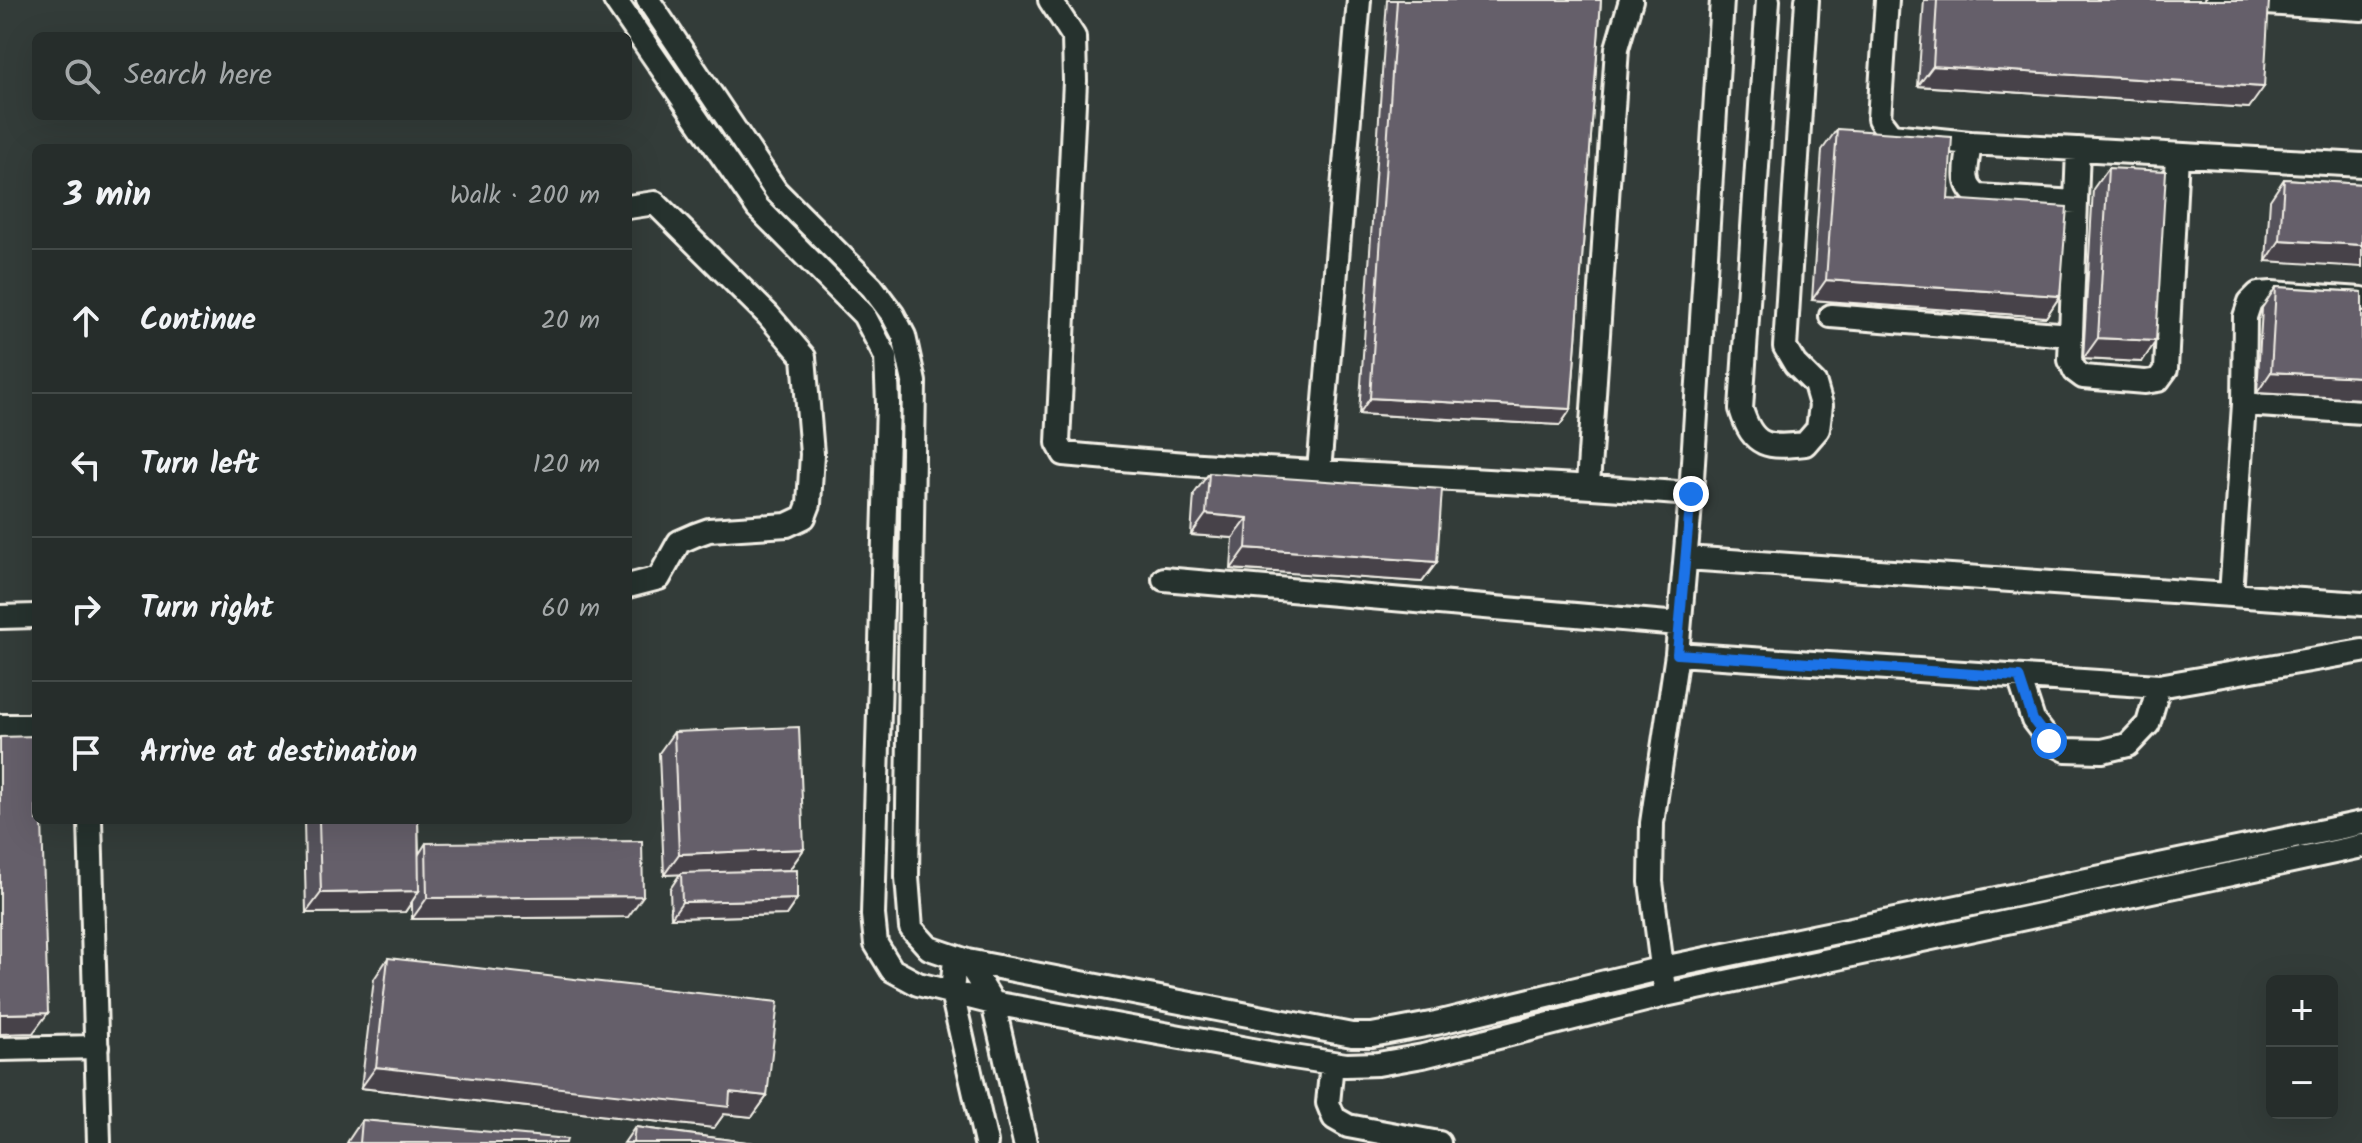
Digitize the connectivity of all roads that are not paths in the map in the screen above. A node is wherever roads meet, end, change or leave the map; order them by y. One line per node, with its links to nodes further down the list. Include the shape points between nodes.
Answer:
1 (615, 0): 47 (street, via 758,208 864,315 886,357 876,944 892,970)
2 (648, 0): 45 (street, via 776,191 872,287 904,336 914,382 907,877 911,928 929,948)
3 (1050, 0): 23 (street, via 1074,37 1058,443 1064,454)
4 (1359, 0): 23 (street)
5 (1631, 0): 24 (street, via 1617,48)
6 (1722, 0): 25 (street)
7 (1768, 0): 8 (street, via 1741,409 1747,429 1760,442 1781,446 1805,444 1818,429 1821,405 1815,384 1785,347)
8 (1807, 0)
9 (1887, 0): 12 (street, via 1879,119 1883,126 1901,137)
10 (2217, 0): 11 (street)
11 (2362, 9)
12 (1970, 143): 13 (street); 16 (street, via 1969,191)
13 (2078, 149): 14 (street); 16 (street)
14 (2177, 155): 15 (street); 20 (street, via 2166,369 2158,380 2145,382 2083,377 2070,360)
15 (2362, 165)
16 (2076, 202): 20 (street)
17 (632, 206): 28 (street, via 655,203 804,357 812,454 804,517 787,525 695,535 679,542 659,578)
18 (2362, 299): 21 (street, via 2258,294 2245,317)
19 (1831, 316): 20 (street)
20 (2071, 335)
21 (2244, 404): 22 (street); 29 (street)
22 (2362, 412)
23 (1319, 471): 24 (street)
24 (1588, 485): 25 (street)
25 (1691, 494): 26 (street)
26 (1686, 558): 29 (street); 33 (street)
27 (1164, 579): 33 (street)
28 (632, 585)
29 (2231, 595): 30 (street)
30 (2362, 604)
31 (32, 616): 32 (street)
32 (0, 617)
33 (1679, 624): 35 (street)
34 (2362, 651): 37 (street)
35 (1677, 654): 36 (street); 46 (street, via 1652,823 1651,882)
36 (2019, 677): 37 (street); 37 (street, via 2033,720 2049,741 2066,750 2128,745 2148,724)
37 (2159, 686)
38 (0, 726): 39 (street)
39 (32, 726)
40 (2362, 823): 43 (street)
41 (90, 824): 50 (street)
42 (2362, 846): 44 (street)
43 (2219, 854): 44 (street); 46 (street)
44 (2221, 877): 48 (street)
45 (961, 960): 46 (street, via 1352,1035 1436,1023); 47 (street); 49 (street)
46 (1663, 968): 48 (street)
47 (952, 993): 49 (street); 54 (street)
48 (1665, 995): 52 (street, via 1423,1056 1378,1064)
49 (993, 1003): 52 (street); 55 (street)
50 (97, 1047): 51 (street); 53 (street)
51 (0, 1049)
52 (1332, 1063): 56 (street, via 1328,1103 1334,1118 1348,1126)
53 (99, 1143)
54 (986, 1143)
55 (1025, 1143)
56 (1439, 1143)

